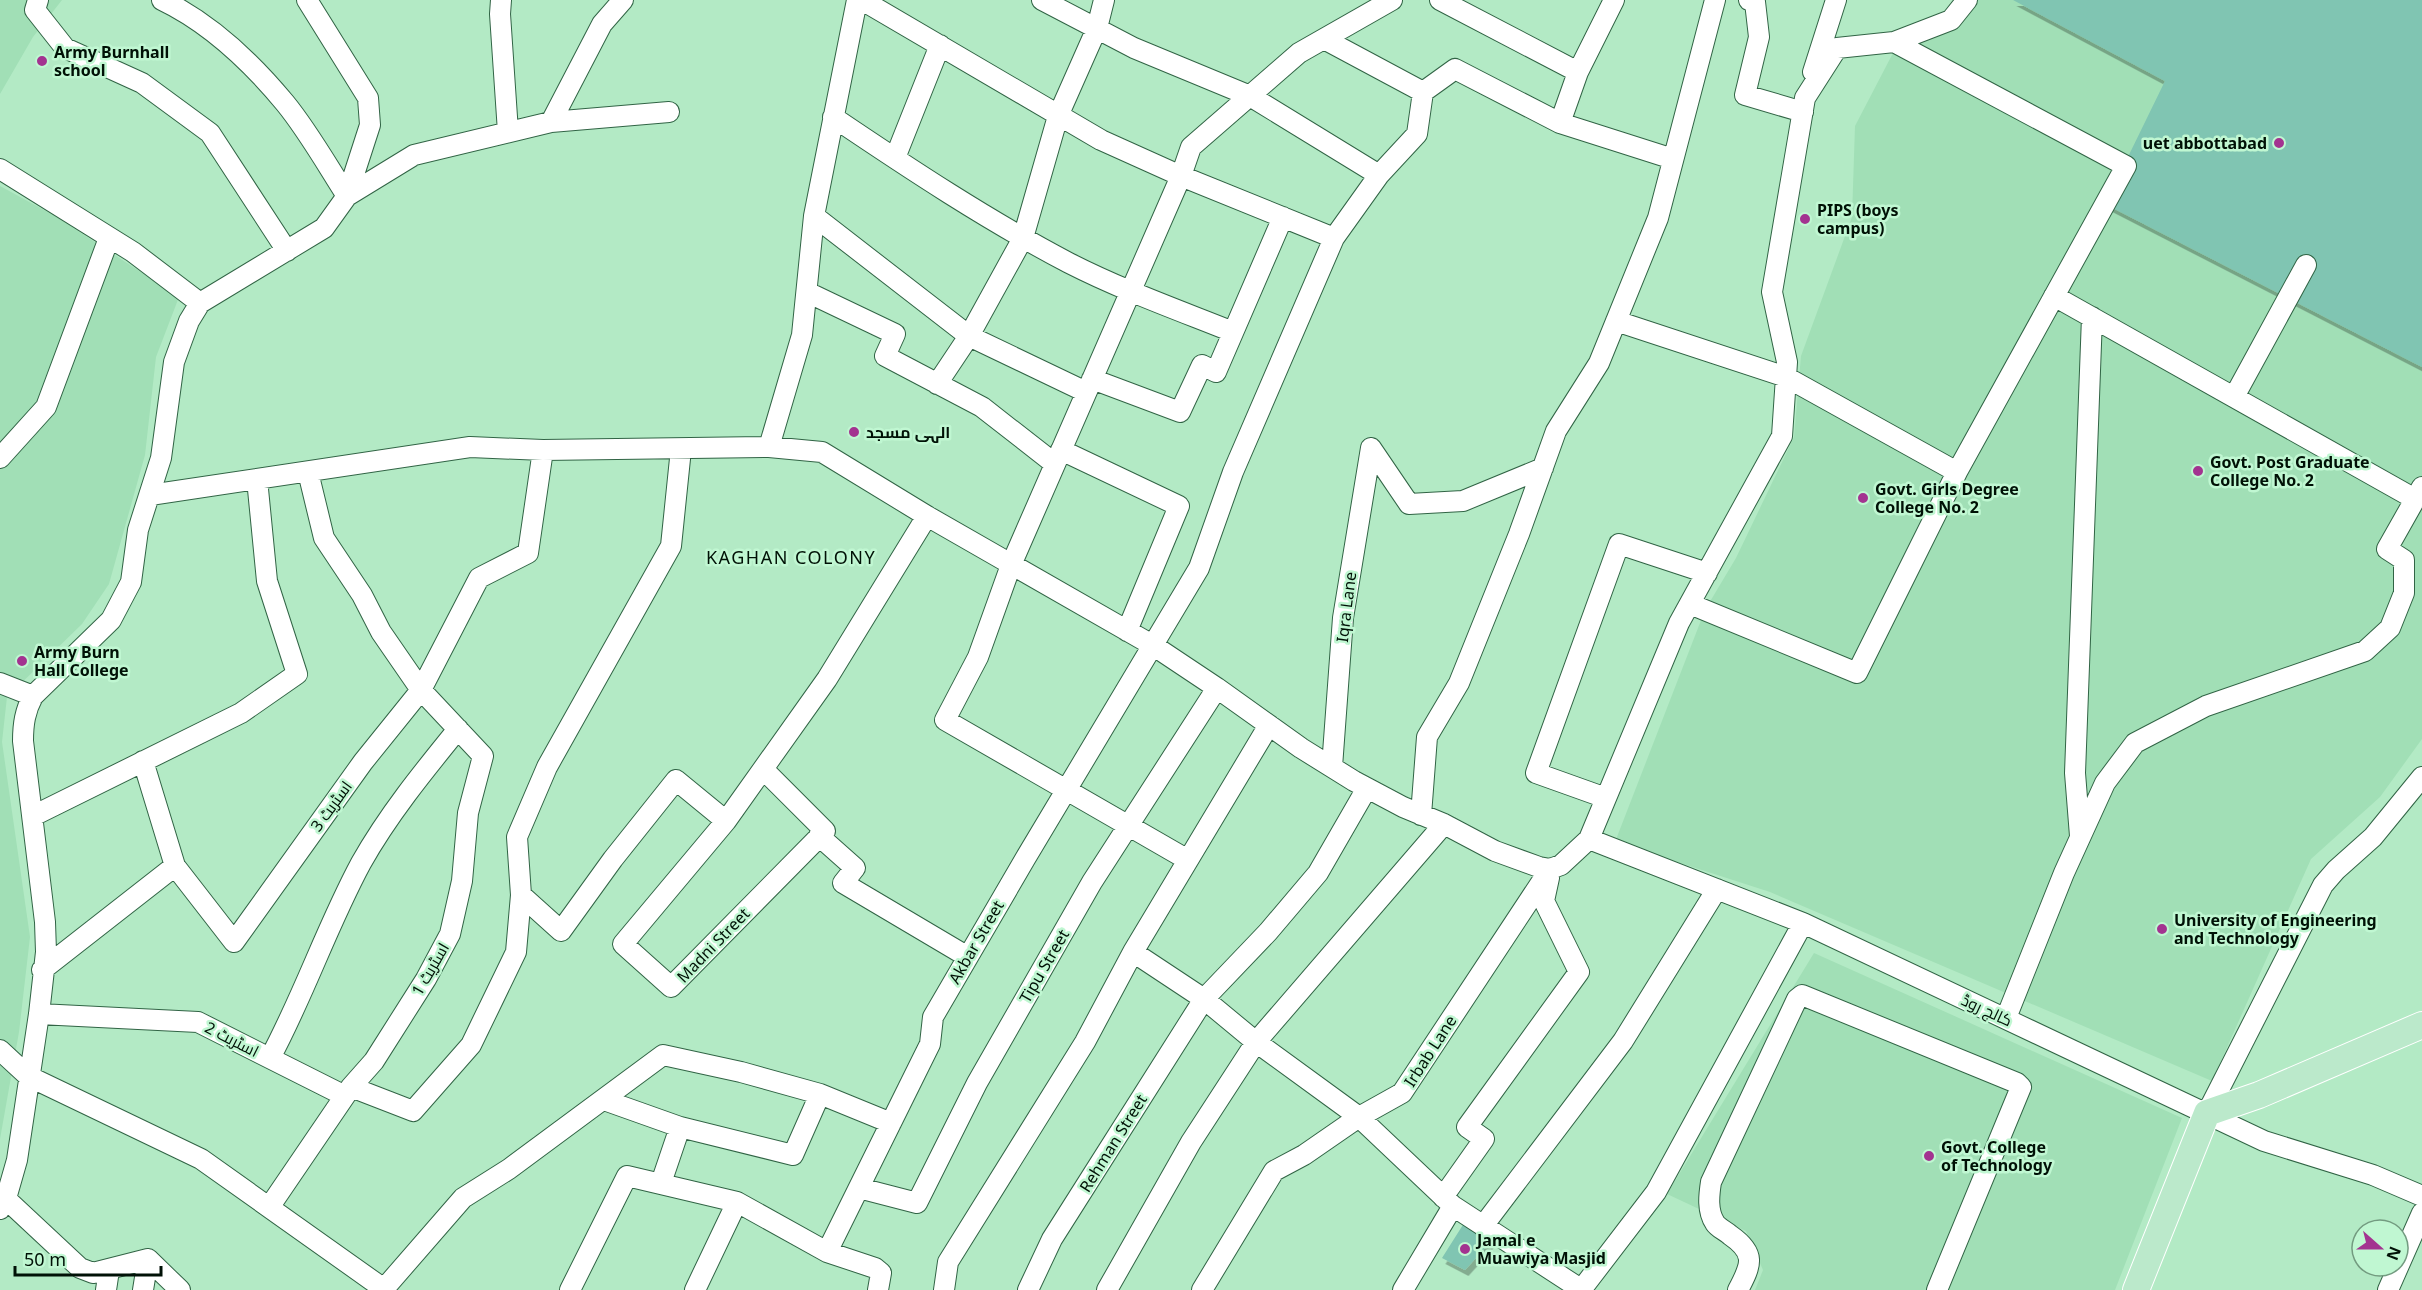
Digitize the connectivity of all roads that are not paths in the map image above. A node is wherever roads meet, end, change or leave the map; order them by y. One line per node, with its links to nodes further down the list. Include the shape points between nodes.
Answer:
1 (38, 0): 42 (street, via 35,10 65,48 142,83 210,133)
2 (162, 0): 36 (street, via 189,13 228,43 286,104)
3 (307, 0): 36 (street, via 368,98 370,125)
4 (501, 0): 30 (street)
5 (623, 0): 28 (street, via 602,24)
6 (857, 0): 27 (street)
7 (862, 0): 20 (street)
8 (1042, 0): 17 (street)
9 (1104, 0): 17 (street)
10 (1392, 0): 18 (street)
11 (1440, 0): 21 (street)
12 (1614, 0): 21 (street)
13 (1715, 0): 32 (street)
14 (1749, 0): 24 (street, via 1755,2 1759,37 1745,95)
15 (1836, 0): 24 (street)
16 (1967, 0): 19 (street, via 1950,20)
17 (1097, 28): 23 (street, via 1134,48); 26 (street)
18 (1324, 39): 22 (street); 23 (street, via 1299,53)
19 (1894, 42): 24 (street, via 1836,48); 46 (street, via 2126,166)
20 (940, 45): 26 (street); 31 (street)
21 (1578, 72): 29 (street)
22 (1424, 92): 29 (street, via 1455,69); 34 (street, Akbar Street, via 1417,134)
23 (1250, 96): 34 (street); 35 (street, via 1191,147)
24 (1804, 105): 52 (street, via 1772,292 1787,362)
25 (669, 112): 28 (street)
26 (1058, 116): 35 (street); 40 (street)
27 (833, 117): 31 (street); 37 (street)
28 (551, 122): 30 (street)
29 (1560, 123): 32 (street)
30 (508, 132): 36 (street, via 414,155)
31 (894, 158): 40 (street)
32 (1673, 159): 49 (street, via 1658,218)
33 (0, 169): 39 (street)
34 (1379, 175): 41 (street, Akbar Street)
35 (1180, 176): 38 (street); 45 (street)
36 (347, 196): 42 (street, via 324,228)
37 (814, 216): 44 (street); 51 (street)
38 (1283, 217): 41 (street); 50 (street)
39 (109, 238): 47 (street); 60 (street, via 46,406)
40 (1023, 238): 45 (street); 51 (street)
41 (1334, 238): 72 (street, Akbar Street, via 1233,472 1199,568)
42 (287, 251): 47 (street)
43 (2306, 265): 55 (street)
44 (807, 292): 53 (street, via 895,334 885,356); 56 (street, via 802,335)
45 (1130, 292): 50 (street); 54 (street)
46 (2054, 296): 48 (street); 63 (street)
47 (200, 303): 66 (street, via 174,362 161,458)
48 (2092, 317): 55 (street); 92 (street, via 2075,772)
49 (1616, 321): 52 (street); 61 (street, via 1599,363 1556,431)
50 (1233, 332): 54 (street, via 1216,372 1202,365 1180,412)
51 (969, 336): 53 (street); 54 (street)
52 (1786, 377): 63 (street); 69 (street, via 1782,436)
53 (938, 384): 59 (street, via 982,407)
54 (1089, 385): 59 (street)
55 (2234, 397): 65 (street)
56 (769, 447): 57 (street); 67 (street, via 822,452)
57 (681, 448): 58 (street); 98 (street, via 671,546 547,767 517,837)
58 (543, 450): 62 (street, via 470,447); 75 (street, اسٹریٹ 3, via 528,553 478,578)
59 (1058, 457): 68 (street); 71 (street, via 1179,506)
60 (0, 459)
61 (1543, 468): 80 (street, Iqra Lane, via 1463,501 1409,504 1371,448 1343,618); 86 (street, via 1459,682 1427,737)
62 (308, 472): 64 (street); 75 (street, اسٹریٹ 1, via 324,538)
63 (1957, 472): 70 (street, via 1857,673)
64 (256, 479): 66 (street); 79 (street, via 267,582 297,674 241,713)
65 (2419, 493): 92 (street, via 2387,549 2404,560 2404,593 2390,628 2365,651 2206,706 2135,743 2105,783)
66 (150, 495): 76 (street, via 138,530 131,582 111,620)
67 (927, 516): 68 (street); 81 (street, Madni Street, via 827,679)
68 (1011, 565): 71 (street); 84 (street, via 978,657 945,720)
69 (1707, 573): 70 (street); 85 (street, via 1619,544 1536,773)
70 (1690, 604): 85 (street)
71 (1126, 631): 72 (street)
72 (1154, 646): 74 (street); 84 (street, Akbar Street)
73 (0, 683): 76 (street)
74 (1217, 688): 77 (street); 90 (street, Tipu Street)
75 (421, 690): 78 (street, اسٹریٹ 1); 95 (street, اسٹریٹ 3, via 363,762 234,942)
76 (33, 696): 87 (street, via 23,723)
77 (1269, 725): 80 (street); 94 (street)
78 (458, 729): 109 (street, via 387,819 360,864); 111 (street, اسٹریٹ 1, via 483,756 468,813 462,881 450,934 374,1061)
79 (143, 761): 87 (street); 95 (street)
80 (1332, 767): 83 (street)
81 (763, 769): 88 (street, Madni Street); 91 (street, via 825,831)
82 (2422, 777): 114 (street, via 2373,837 2323,885)
83 (1367, 788): 86 (street); 103 (street, Rehman Street, via 1318,873)
84 (1067, 789): 90 (street); 101 (street, Akbar Street)
85 (1606, 798): 93 (street)
86 (1421, 815): 89 (street)
87 (33, 816): 102 (street, via 46,937)
88 (726, 821): 91 (street, Madni Street, via 623,944 671,987); 98 (street, via 676,780 561,931)
89 (1444, 824): 96 (street, via 1495,851); 107 (street)
90 (1128, 826): 94 (street); 119 (street, Tipu Street, via 977,1083 917,1203)
91 (819, 836): 101 (street, via 855,868 843,883)
92 (2080, 837): 105 (street)
93 (1589, 839): 96 (street, via 1561,865); 97 (street, کالج روڈ)
94 (1188, 861): 100 (street)
95 (176, 866): 102 (street)
96 (1550, 869): 115 (street, Irbab Lane, via 1402,1093); 122 (street, via 1544,901 1579,972 1467,1127 1484,1139)
97 (1717, 889): 99 (street, کالج روڈ); 126 (street, via 1623,1041)
98 (521, 895): 111 (street, اسٹریٹ 2, via 516,952 476,1035 413,1111)
99 (1803, 923): 105 (street, کالج روڈ); 142 (street, via 1656,1192)
100 (1133, 952): 103 (street); 137 (street, via 1085,1042 948,1262)
101 (968, 957): 116 (street, Akbar Street, via 933,1017 930,1044)
102 (42, 970): 104 (street)
103 (1204, 999): 107 (street); 138 (street, Rehman Street, via 1052,1239)
104 (39, 1014): 109 (street, اسٹریٹ 2, via 198,1022); 110 (street)
105 (2006, 1018): 114 (street, کالج روڈ)
106 (2422, 1024): 114 (main road, via 2259,1095)
107 (1256, 1042): 115 (street); 139 (street, via 1191,1142)
108 (0, 1050): 110 (street)
109 (270, 1058): 111 (street, اسٹریٹ 2)
110 (28, 1076): 123 (street, via 17,1160); 124 (street, via 201,1159)
111 (348, 1091): 124 (street, اسٹریٹ 1)
112 (820, 1094): 113 (street, via 741,1071 663,1055); 116 (street); 117 (street, via 793,1155)
113 (604, 1100): 117 (street); 133 (street, via 463,1198)
114 (2207, 1113): 120 (street, کالج روڈ, via 2264,1141 2373,1175); 145 (main road)
115 (1359, 1117): 122 (street); 140 (street, Irbab Lane, via 1274,1171)
116 (891, 1123): 119 (street, Akbar Street)
117 (680, 1127): 118 (street)
118 (661, 1183): 121 (street); 134 (street, via 627,1176)
119 (859, 1188): 127 (street, Akbar Street)
120 (2422, 1196)
121 (737, 1202): 127 (street); 135 (street)
122 (1448, 1202): 126 (street); 141 (street)
123 (3, 1204): 129 (street, via 80,1268 93,1273)
124 (270, 1206): 133 (street)
125 (2422, 1213): 146 (street)
126 (1483, 1226): 142 (street)
127 (827, 1252): 136 (street, via 875,1268 881,1273)
128 (148, 1260): 129 (street); 131 (street); 132 (street)
129 (109, 1270): 130 (street)
130 (106, 1290)
131 (143, 1290)
132 (180, 1290)
133 (383, 1290)
134 (570, 1290)
135 (695, 1290)
136 (878, 1290)
137 (944, 1290)
138 (1028, 1290)
139 (1107, 1290)
140 (1202, 1290)
141 (1403, 1290)
142 (1582, 1290)
143 (1738, 1290): 144 (street, via 1750,1260 1744,1245 1716,1224 1708,1202 1711,1182 1802,995 2021,1087)
144 (1937, 1290)
145 (2136, 1290)
146 (2388, 1290)

